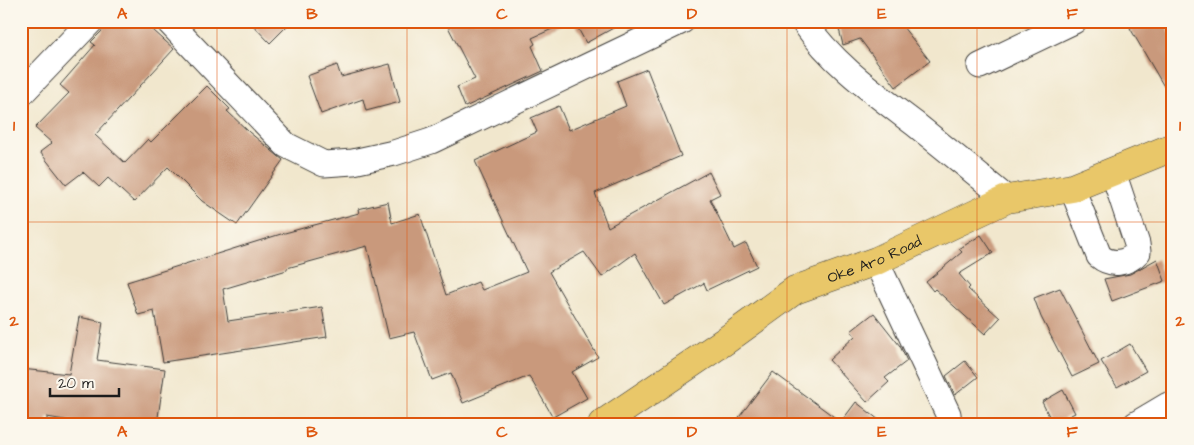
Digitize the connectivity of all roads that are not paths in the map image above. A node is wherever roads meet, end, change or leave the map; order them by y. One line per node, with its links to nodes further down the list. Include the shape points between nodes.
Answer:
1 (91, 21): 7 (street)
2 (168, 21): 3 (street, via 286,146 324,164 361,160 431,141)
3 (682, 21)
4 (803, 21): 11 (street, via 819,44 863,86)
5 (1074, 21): 6 (street)
6 (980, 66)
7 (21, 94)
8 (1173, 147): 9 (main road, Oke Aro Road)
9 (1113, 172): 10 (main road, Oke Aro Road); 10 (street, via 1137,244 1138,252 1132,258 1114,263 1099,256)
10 (1072, 188): 11 (main road, Oke Aro Road)
11 (1007, 200): 12 (main road, Oke Aro Road)
12 (876, 261): 14 (street); 15 (main road, Oke Aro Road, via 795,290)
13 (1173, 405): 16 (street)
14 (945, 420)
15 (602, 424)
16 (1136, 424)

